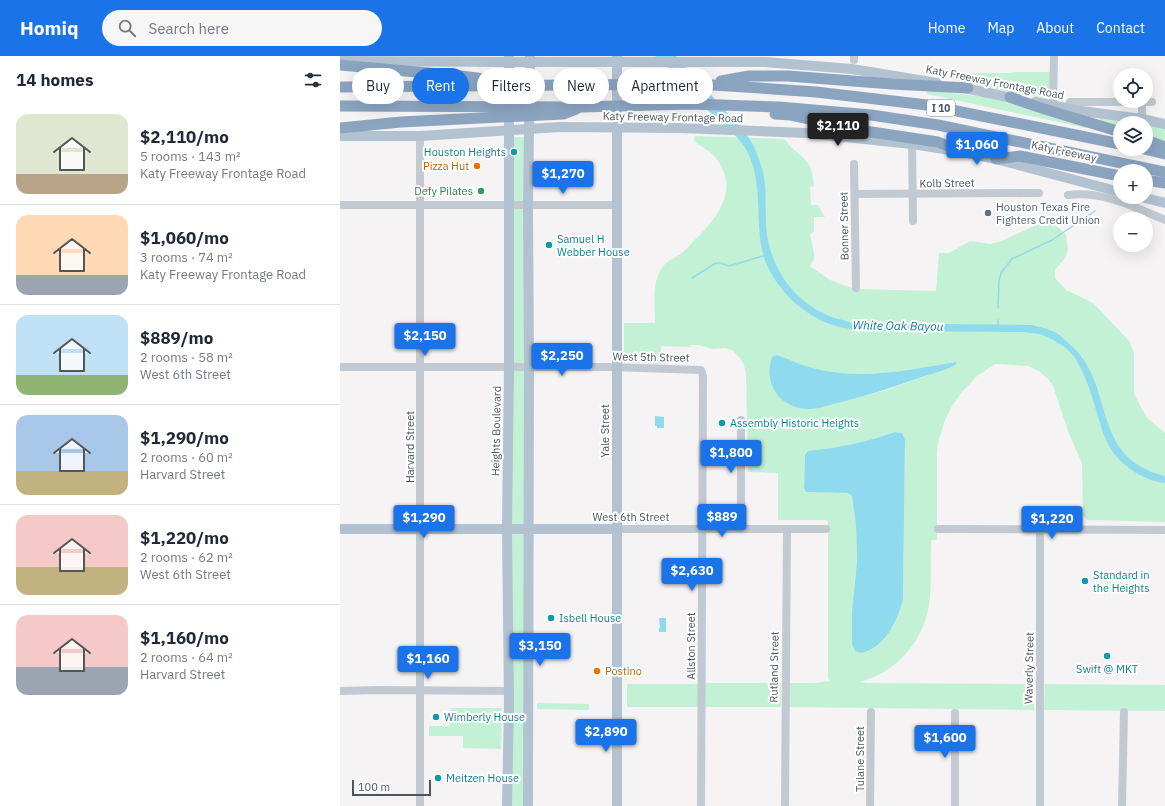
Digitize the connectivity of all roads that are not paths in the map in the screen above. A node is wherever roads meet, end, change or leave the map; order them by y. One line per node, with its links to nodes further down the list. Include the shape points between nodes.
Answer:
1 (1054, 56): 21 (street)
2 (421, 58): 3 (main road, Katy Freeway Frontage Road); 7 (main road, Katy Freeway Frontage Road)
3 (509, 59): 4 (main road, Katy Freeway Frontage Road); 29 (main road, Heights Boulevard)
4 (530, 59): 5 (main road, Katy Freeway Frontage Road); 30 (main road)
5 (617, 59): 6 (main road, Katy Freeway Frontage Road, via 630,62); 27 (main road, Yale Street)
6 (797, 60): 16 (main road, Katy Freeway Frontage Road)
7 (340, 61)
8 (340, 65): 9 (highway)
9 (477, 80)
10 (713, 82): 16 (highway, via 749,76 788,76)
11 (477, 83): 15 (highway)
12 (617, 85): 14 (highway, Katy Freeway / I 10)
13 (713, 85): 34 (highway, Katy Freeway / I 10, via 816,92 927,105)
14 (545, 86)
15 (340, 87)
16 (968, 88): 17 (main road, Katy Freeway Frontage Road)
17 (1010, 97): 21 (main road, Katy Freeway Frontage Road); 31 (highway, via 1038,108)
18 (1070, 102): 19 (street)
19 (1113, 102)
20 (691, 104): 23 (highway, Katy Freeway / I 10, via 581,107 563,114); 39 (highway, via 790,115 858,130 938,142); 43 (highway, Katy Freeway / I 10, via 779,107 871,115 938,125)
21 (1053, 105): 24 (main road, Katy Freeway Frontage Road)
22 (340, 106): 23 (highway)
23 (492, 111): 28 (highway)
24 (1120, 116)
25 (1153, 121): 26 (main road, Katy Freeway Frontage Road)
26 (1165, 124)
27 (618, 127): 30 (main road, Katy Freeway Frontage Road); 36 (main road, Katy Freeway Frontage Road, via 806,133); 58 (main road, Yale Street)
28 (340, 128)
29 (508, 130): 30 (main road, Katy Freeway Frontage Road); 33 (main road, Katy Freeway Frontage Road); 56 (main road, Heights Boulevard)
30 (528, 130): 57 (main road)
31 (1113, 130)
32 (340, 136): 33 (main road, Katy Freeway Frontage Road)
33 (420, 136): 54 (street, Harvard Street)
34 (1113, 143)
35 (1153, 143): 37 (highway)
36 (912, 144): 39 (main road, Katy Freeway Frontage Road); 50 (street)
37 (1165, 148)
38 (1153, 151): 40 (highway)
39 (963, 152): 41 (main road, Katy Freeway Frontage Road)
40 (1165, 154)
41 (996, 158): 44 (highway, via 1020,156); 47 (main road, Katy Freeway Frontage Road)
42 (854, 164): 49 (street, Bonner Street)
43 (1165, 172)
44 (1113, 175)
45 (1153, 181): 46 (highway)
46 (1165, 182)
47 (1113, 190)
48 (1039, 192): 50 (street, Kolb Street)
49 (855, 194): 50 (street, Kolb Street); 61 (street, Bonner Street)
50 (912, 194): 60 (street)
51 (1068, 195): 59 (street, via 1084,193 1106,198)
52 (1153, 200): 53 (main road)
53 (1165, 203)
54 (421, 204): 55 (street); 56 (street); 62 (street, Harvard Street)
55 (340, 205)
56 (509, 205): 57 (street); 64 (main road, Heights Boulevard)
57 (528, 205): 58 (street); 65 (main road)
58 (617, 205): 66 (main road, Yale Street)
59 (1165, 220)
60 (913, 222)
61 (856, 288)
62 (421, 366): 63 (street, West 5th Street); 64 (street, West 5th Street); 69 (street, Harvard Street)
63 (340, 367)
64 (509, 367): 65 (street, West 5th Street); 73 (main road, Heights Boulevard)
65 (529, 367): 66 (street, West 5th Street); 74 (main road)
66 (617, 368): 67 (street, West 5th Street); 75 (main road, Yale Street)
67 (698, 369): 70 (street, Allston Street, via 703,376)
68 (741, 420): 71 (street)
69 (421, 528): 72 (main road, West 6th Street); 73 (main road, West 6th Street); 81 (street, Harvard Street)
70 (702, 528): 71 (street, West 6th Street); 75 (street, West 6th Street); 91 (street, Allston Street)
71 (741, 528): 76 (street, West 6th Street)
72 (340, 529)
73 (507, 529): 74 (main road, West 6th Street); 82 (main road, Heights Boulevard)
74 (529, 529): 75 (main road, West 6th Street); 89 (main road)
75 (618, 529): 90 (main road, Yale Street)
76 (787, 529): 77 (street, West 6th Street); 92 (street, Rutland Street)
77 (826, 529)
78 (938, 529): 79 (street)
79 (1040, 530): 80 (street); 95 (street, Waverly Street)
80 (1165, 530)
81 (420, 690): 82 (street); 83 (street); 87 (street, Harvard Street)
82 (509, 691): 88 (main road, Heights Boulevard)
83 (340, 692)
84 (871, 712): 93 (street, Tulane Street)
85 (1124, 712): 96 (street)
86 (955, 713): 94 (street)
87 (420, 806)
88 (508, 806)
89 (528, 806)
90 (617, 806)
91 (701, 806)
92 (785, 806)
93 (870, 806)
94 (955, 806)
95 (1040, 806)
96 (1122, 806)

